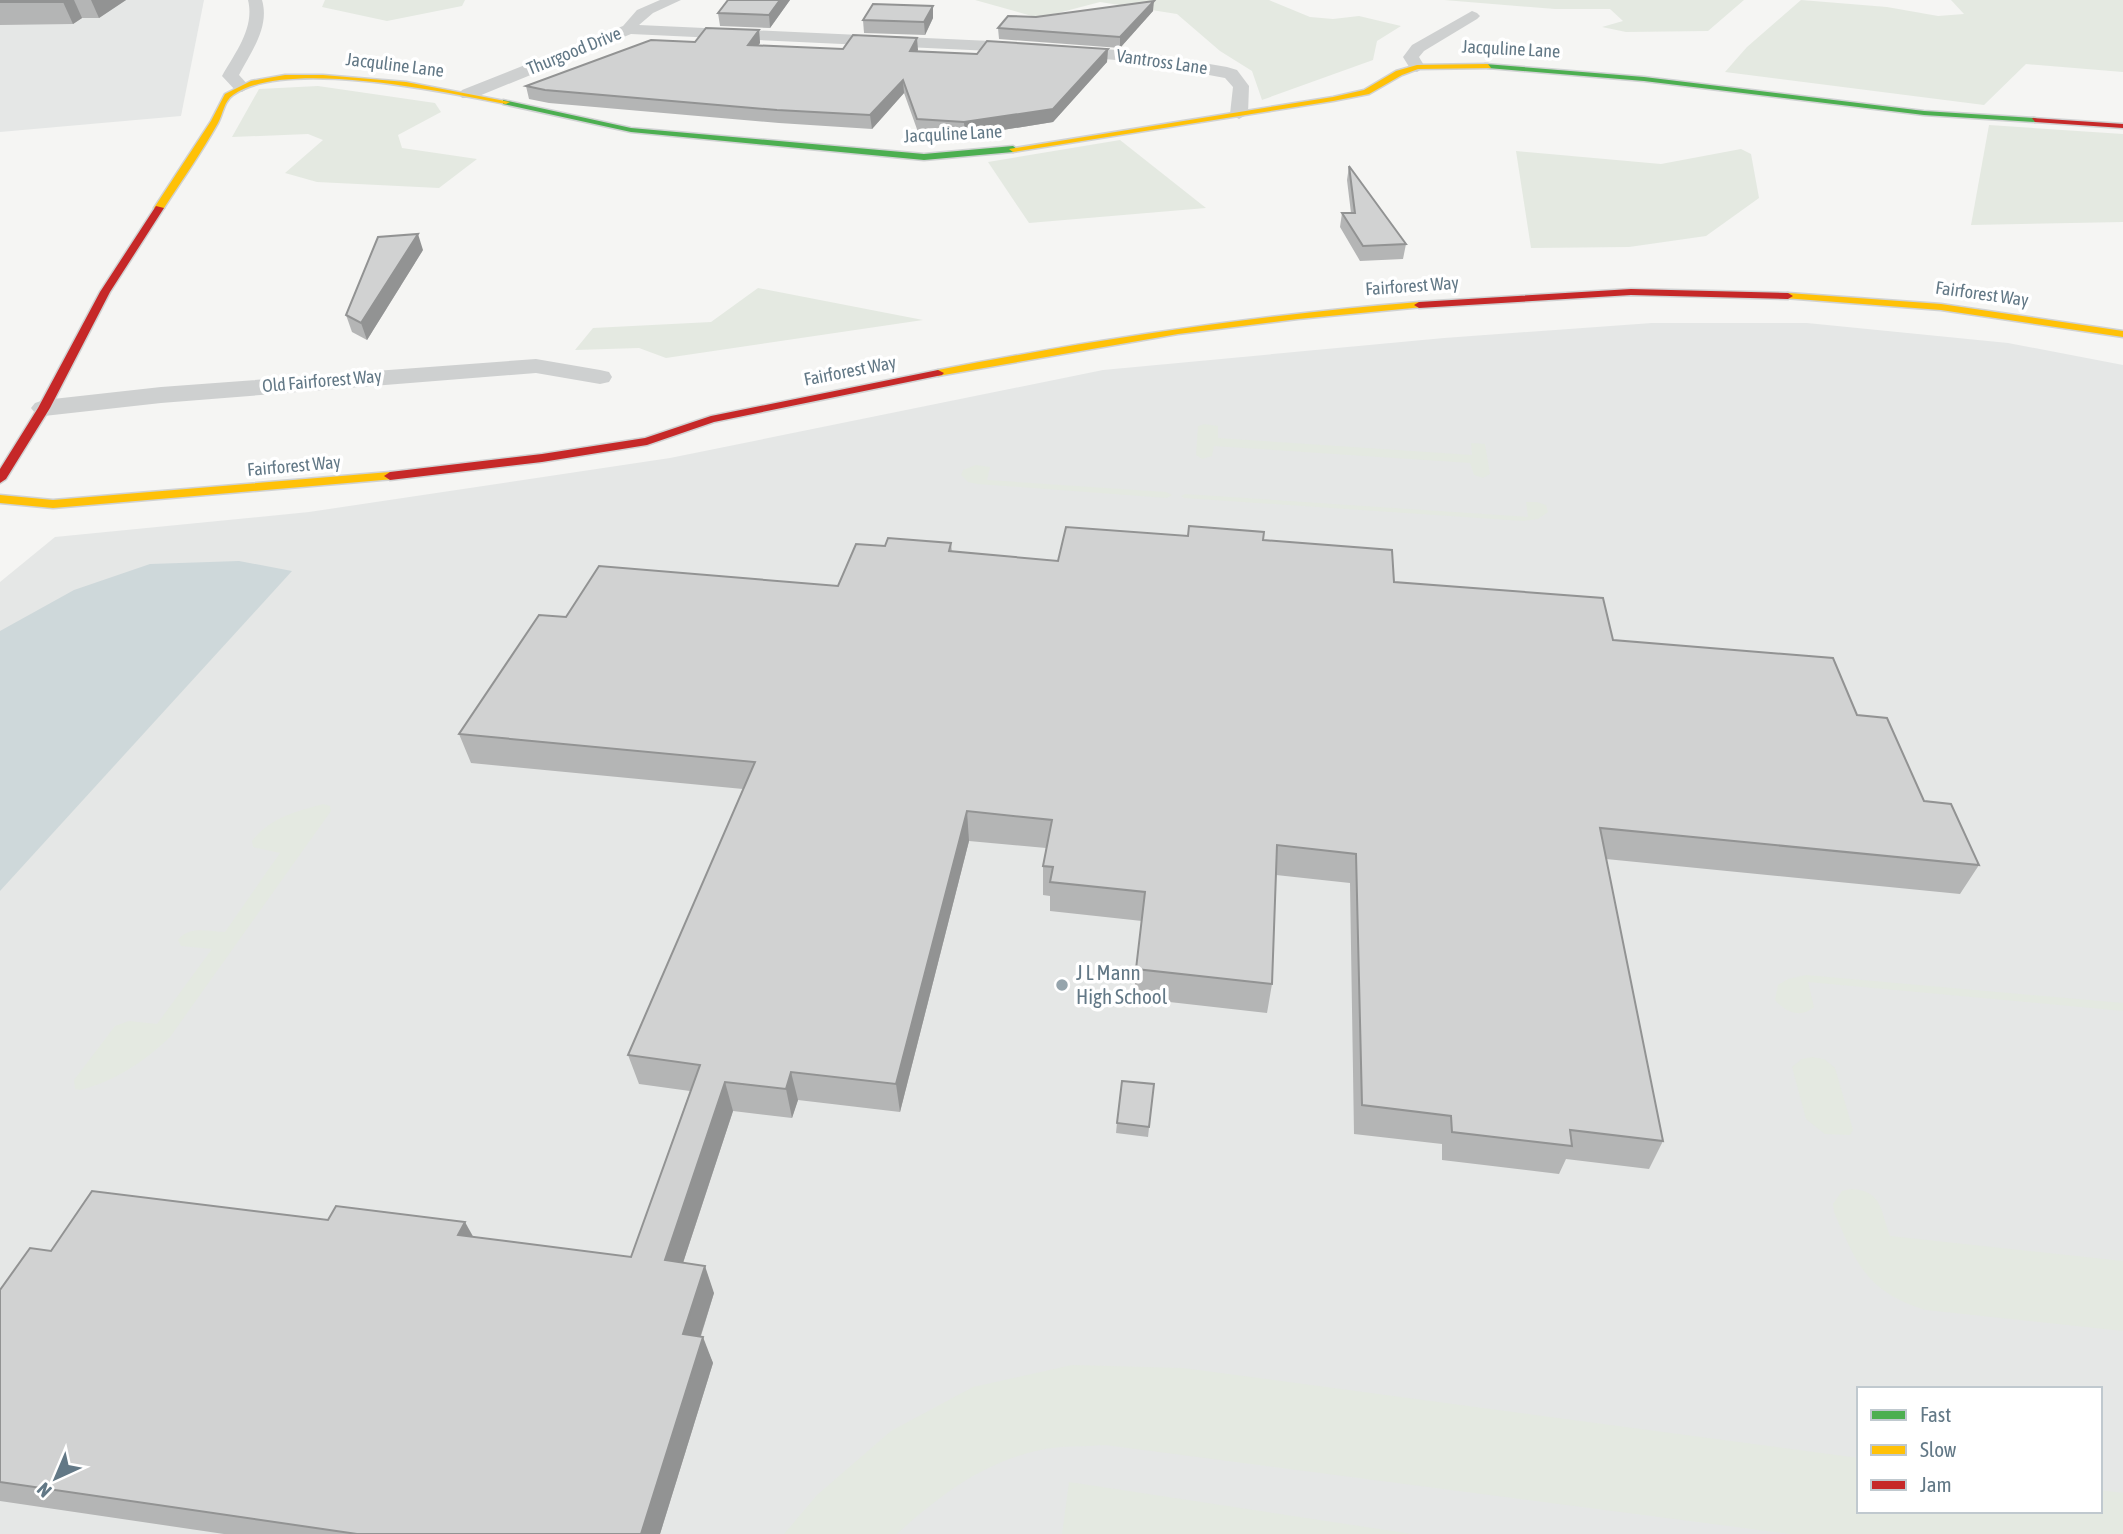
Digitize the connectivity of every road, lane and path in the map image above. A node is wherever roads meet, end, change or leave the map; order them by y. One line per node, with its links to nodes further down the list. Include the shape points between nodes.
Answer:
1 (255, 0): 6 (street, via 259,10 256,24 230,76)
2 (674, 0): 4 (street, Thurgood Drive, via 642,13)
3 (1472, 16): 5 (street, via 1418,48 1411,57)
4 (629, 29): 7 (street, Thurgood Drive); 8 (street, Vantross Lane, via 1035,48 1168,60 1231,74 1241,86)
5 (1417, 67): 8 (street, Jacquline Lane, via 1366,92); 9 (street, Jacquline Lane, via 1487,65 1574,71 1924,113)
6 (242, 87): 7 (street, Jacquline Lane, via 282,78 336,77); 12 (street, via 221,106 105,292)
7 (468, 94): 8 (street, Jacquline Lane, via 631,130 924,157 997,152)
8 (1239, 114)
9 (2123, 126)
10 (2123, 334): 13 (street, Fairforest Way, via 1941,307 1816,296 1631,292 1533,297 1323,312 1150,333)
11 (600, 377): 12 (street, Old Fairforest Way, via 536,366 175,393)
12 (44, 408): 15 (street)
13 (711, 418): 14 (street, Fairforest Way); 17 (street, Fairforest Way, via 647,441 430,472 53,504)
14 (655, 419)
15 (0, 480)
16 (38, 486): 17 (street, Fairforest Way)
17 (0, 497)

